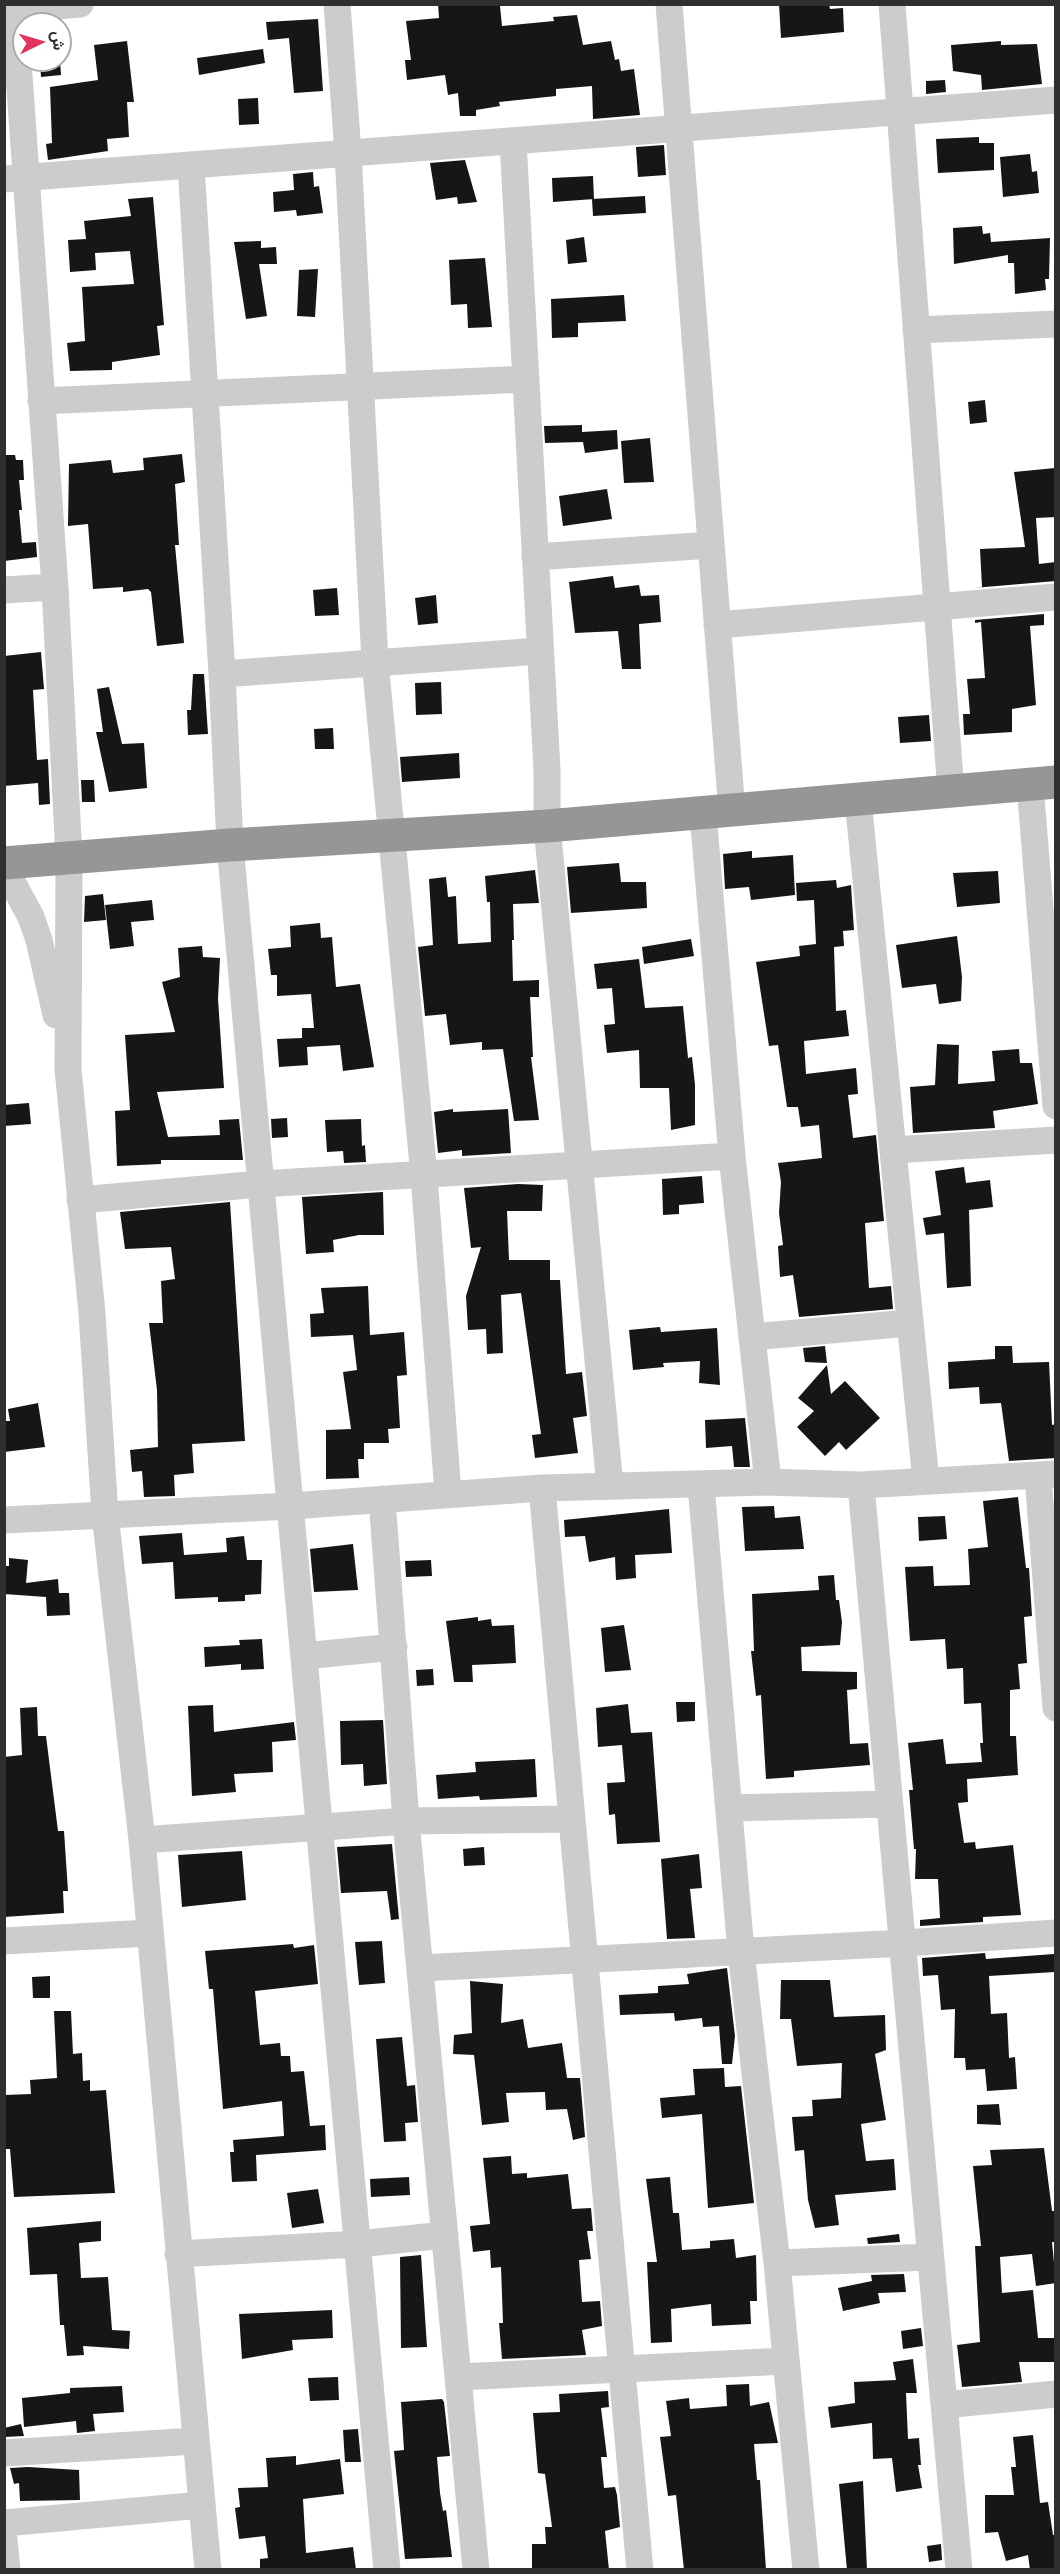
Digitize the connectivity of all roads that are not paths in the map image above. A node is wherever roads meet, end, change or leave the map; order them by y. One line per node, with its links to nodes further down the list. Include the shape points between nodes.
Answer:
1 (80, 4): 5 (street)
2 (337, 4): 10 (street)
3 (669, 4): 8 (street)
4 (892, 4): 7 (street)
5 (11, 8): 12 (street)
6 (1056, 100): 7 (street)
7 (900, 112): 8 (street); 14 (street)
8 (678, 128): 9 (street); 19 (street)
9 (513, 141): 10 (street); 15 (street)
10 (348, 153): 11 (street); 16 (street)
11 (191, 165): 12 (street); 17 (street)
12 (15, 178): 18 (street)
13 (1056, 324): 14 (street)
14 (916, 330): 24 (street)
15 (525, 379): 16 (street); 20 (street)
16 (359, 386): 17 (street); 27 (street)
17 (205, 392): 18 (street); 28 (street)
18 (41, 401): 21 (street)
19 (711, 545): 20 (street); 25 (street)
20 (535, 557): 26 (street)
21 (55, 587): 22 (street); 36 (street)
22 (4, 590)
23 (1056, 597): 24 (street)
24 (937, 608): 25 (street); 30 (street)
25 (717, 625): 32 (street)
26 (540, 651): 27 (street); 33 (street)
27 (375, 661): 28 (street); 34 (street)
28 (222, 674): 35 (street)
29 (1043, 784): 30 (highway); 39 (street)
30 (951, 792): 31 (highway)
31 (858, 800): 32 (highway); 41 (street)
32 (718, 813): 33 (highway); 42 (street)
33 (547, 826): 34 (highway); 43 (street)
34 (392, 835): 35 (highway); 44 (street)
35 (230, 845): 36 (highway); 45 (street)
36 (69, 857): 37 (highway); 38 (street)
37 (4, 865): 38 (street, via 39,940)
38 (68, 1069): 46 (street)
39 (1056, 1106)
40 (1056, 1140): 41 (street)
41 (893, 1150): 47 (street)
42 (732, 1156): 43 (street); 48 (street)
43 (578, 1166): 44 (street); 54 (street)
44 (424, 1176): 45 (street); 56 (street)
45 (260, 1185): 46 (street); 58 (street)
46 (80, 1200): 59 (street)
47 (909, 1323): 48 (street); 50 (street)
48 (752, 1337): 51 (street)
49 (1047, 1475): 50 (street); 63 (street)
50 (926, 1481): 53 (street)
51 (768, 1482): 52 (street); 53 (street)
52 (701, 1485): 54 (street); 65 (street)
53 (861, 1485): 64 (street)
54 (610, 1486): 55 (street)
55 (542, 1488): 56 (street); 66 (street)
56 (448, 1493): 57 (street)
57 (382, 1499): 58 (street); 61 (street)
58 (291, 1506): 59 (street); 62 (street)
59 (105, 1514): 60 (street); 69 (street)
60 (4, 1520)
61 (394, 1647): 62 (street); 67 (street)
62 (304, 1656): 68 (street)
63 (1056, 1708)
64 (890, 1804): 65 (street); 73 (street)
65 (729, 1808): 74 (street)
66 (572, 1819): 67 (street); 75 (street)
67 (406, 1821): 68 (street); 76 (street)
68 (318, 1828): 69 (street); 78 (street)
69 (142, 1840): 70 (street)
70 (149, 1933): 72 (street); 79 (street)
71 (1056, 1933): 73 (street)
72 (4, 1941)
73 (904, 1943): 74 (street); 80 (street)
74 (741, 1952): 75 (street); 81 (street)
75 (587, 1960): 76 (street); 83 (street)
76 (421, 1968): 77 (street)
77 (446, 2235): 78 (street); 84 (street)
78 (357, 2244): 79 (street); 94 (street)
79 (178, 2254): 87 (street)
80 (930, 2257): 81 (street); 86 (street)
81 (777, 2263): 82 (street)
82 (786, 2361): 83 (street); 97 (street)
83 (621, 2369): 84 (street); 96 (street)
84 (459, 2377): 95 (street)
85 (1056, 2394): 86 (street)
86 (944, 2405): 98 (street)
87 (195, 2441): 88 (street); 89 (street)
88 (4, 2452)
89 (202, 2505): 90 (street); 93 (street)
90 (4, 2523)
91 (4, 2540): 92 (street)
92 (7, 2570)
93 (208, 2570)
94 (387, 2570)
95 (476, 2570)
96 (640, 2570)
97 (806, 2570)
98 (959, 2570)

